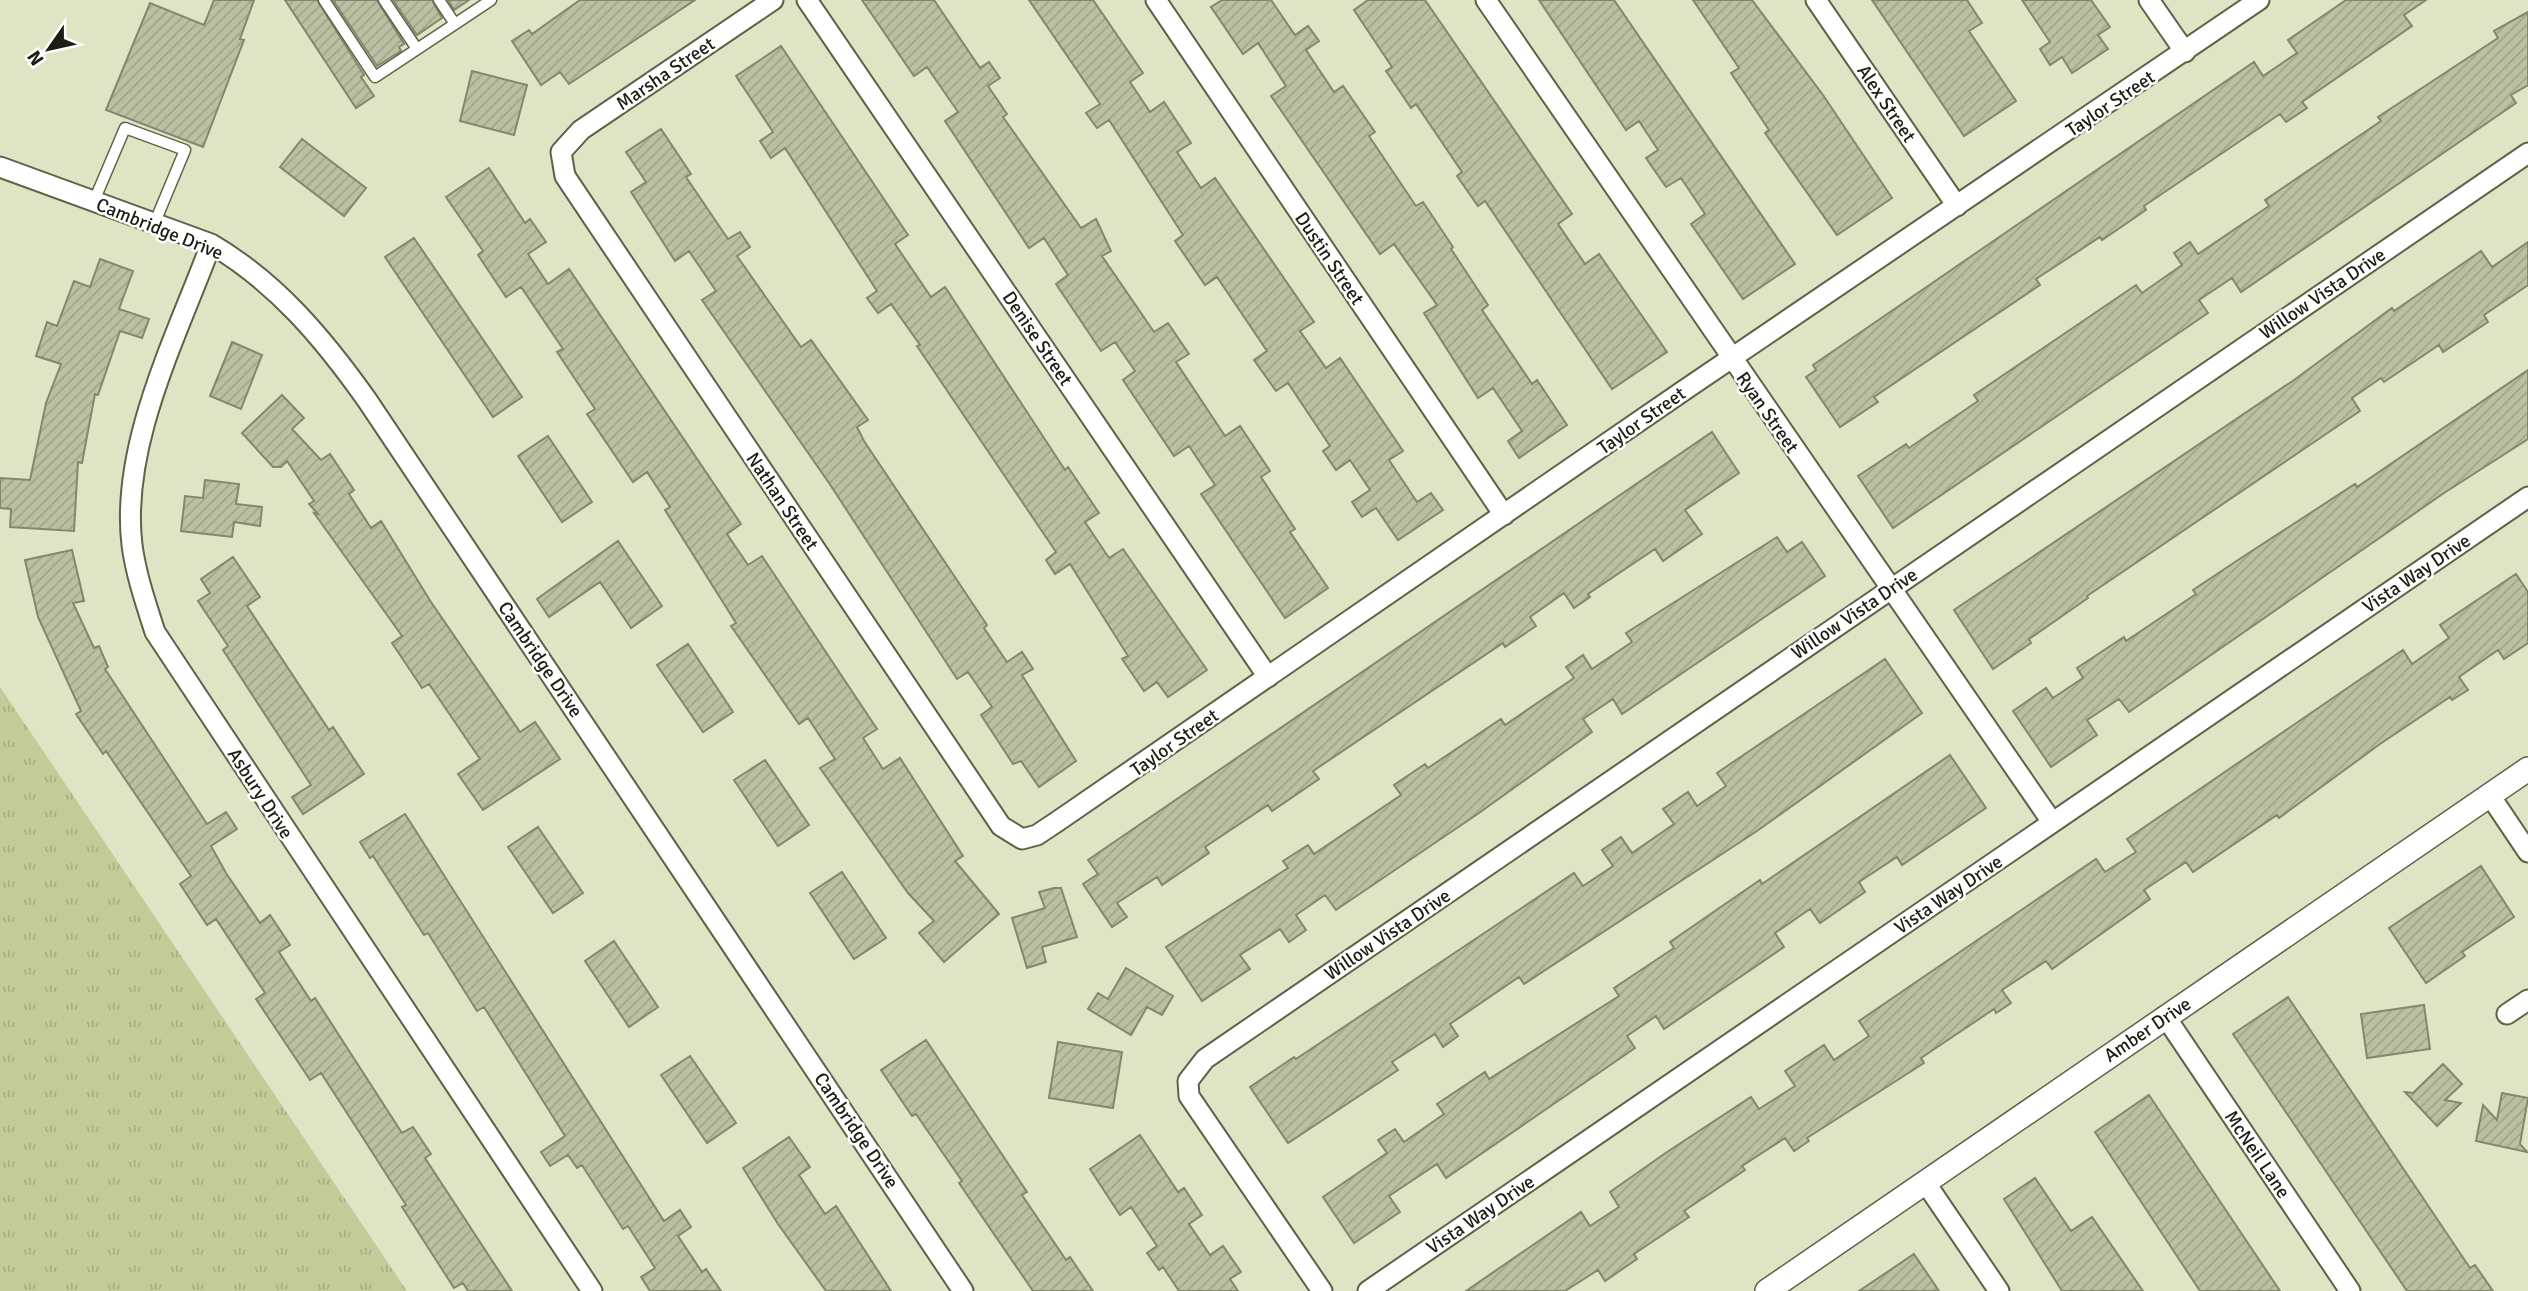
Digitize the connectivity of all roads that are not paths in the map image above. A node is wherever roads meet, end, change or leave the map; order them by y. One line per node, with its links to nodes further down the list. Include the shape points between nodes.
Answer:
1 (324, 0): 13 (lane, via 375,77)
2 (384, 0): 13 (lane)
3 (439, 0): 12 (lane)
4 (491, 0): 12 (lane)
5 (773, 0): 15 (street, Marsha Street, via 581,130)
6 (807, 0): 26 (street, Denise Street)
7 (1156, 0): 24 (street, Dustin Street)
8 (1486, 0): 22 (street, Ryan Street)
9 (1816, 0): 19 (street, Alex Street)
10 (2149, 0): 14 (street)
11 (2259, 0): 14 (street, Taylor Street)
12 (455, 24): 13 (lane)
13 (417, 49)
14 (2185, 52): 19 (street, Taylor Street)
15 (561, 152): 30 (street, Nathan Street, via 565,176 1001,826)
16 (2528, 153): 25 (street, Willow Vista Drive)
17 (0, 167): 18 (street, Cambridge Drive)
18 (94, 201): 20 (street, Cambridge Drive); 20 (lane, via 125,128 185,150)
19 (1957, 206): 22 (street, Taylor Street)
20 (155, 222): 21 (street, Cambridge Drive)
21 (211, 244): 36 (street, Asbury Drive, via 138,439 132,542 155,632); 37 (street, Cambridge Drive, via 276,292 342,365)
22 (1731, 361): 24 (street, Taylor Street); 25 (street, Ryan Street)
23 (2528, 497): 29 (street, Vista Way Drive)
24 (1504, 515): 26 (street, Taylor Street)
25 (1892, 587): 29 (street, Ryan Street); 38 (street, Willow Vista Drive, via 1205,1059 1188,1081 1189,1096)
26 (1268, 677): 30 (street, Taylor Street, via 1037,835)
27 (2528, 769): 28 (street, Amber Drive)
28 (2491, 797): 31 (street); 34 (street, Amber Drive)
29 (2052, 822): 39 (street, Vista Way Drive)
30 (1022, 839)
31 (2528, 852)
32 (2528, 1000): 33 (street)
33 (2507, 1014)
34 (2165, 1016): 35 (street, Amber Drive); 42 (street, McNeil Lane)
35 (1925, 1182): 40 (street, Amber Drive); 41 (street)
36 (592, 1291)
37 (963, 1291)
38 (1322, 1291)
39 (1368, 1291)
40 (1767, 1291)
41 (1999, 1291)
42 (2350, 1291)

